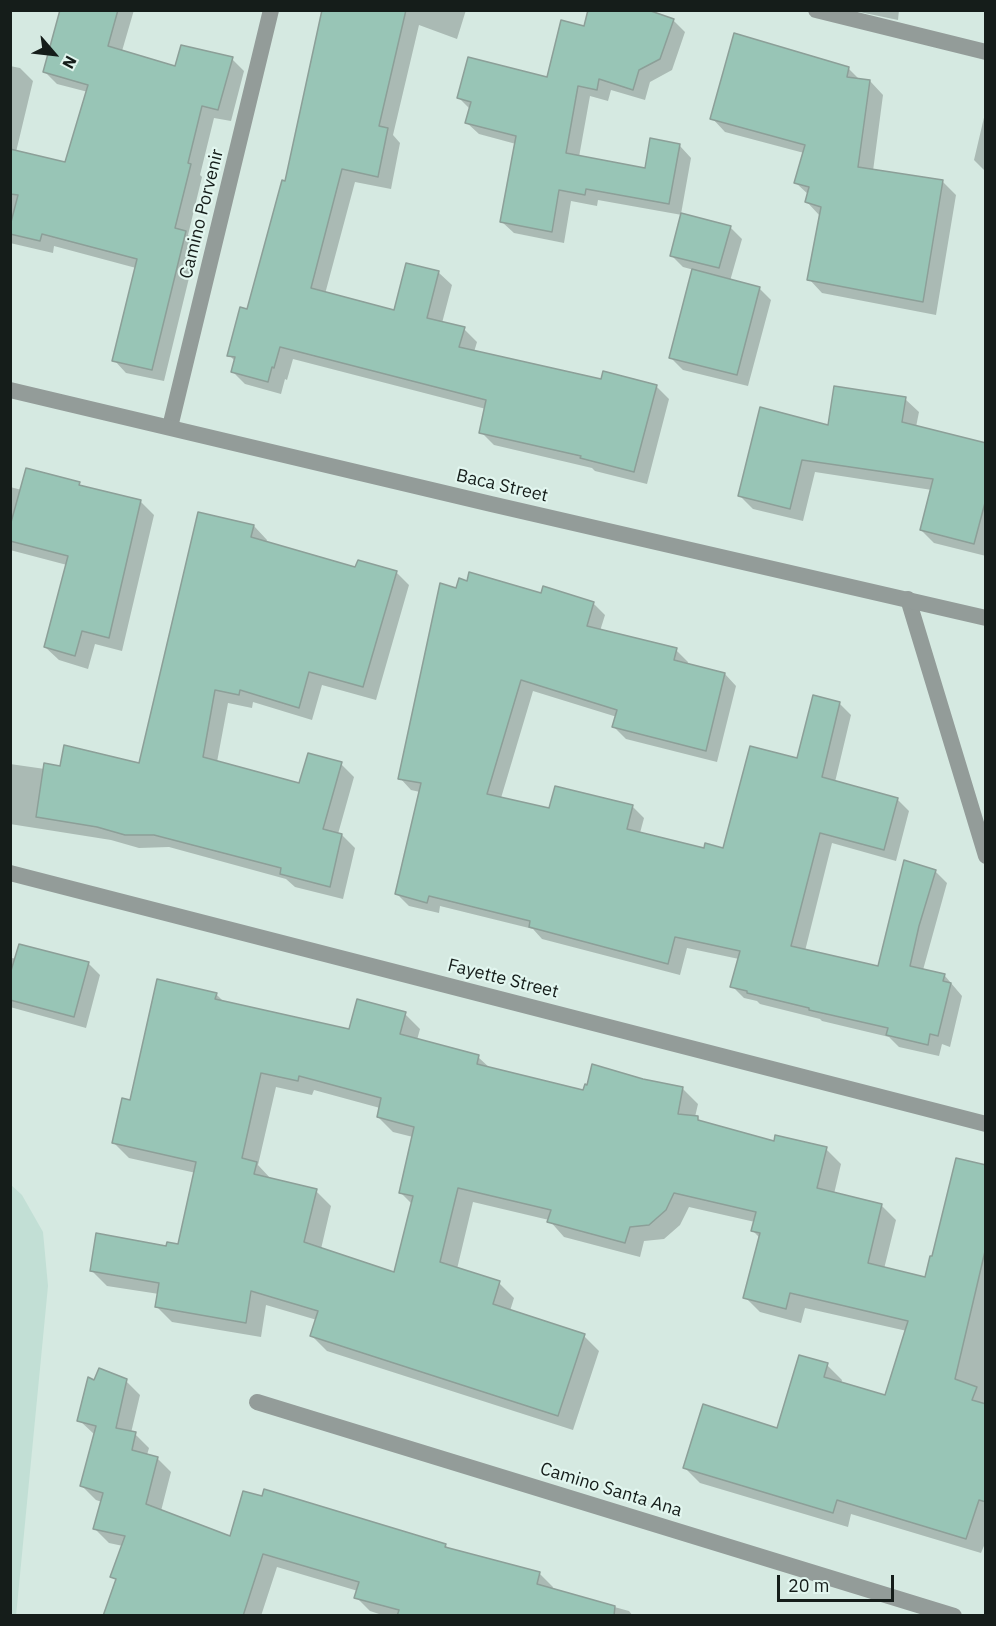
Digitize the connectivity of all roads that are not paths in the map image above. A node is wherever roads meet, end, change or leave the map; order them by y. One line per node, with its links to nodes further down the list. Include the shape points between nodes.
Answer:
1 (272, 10): 5 (street, Camino Porvenir)
2 (816, 10): 3 (street)
3 (986, 52)
4 (10, 390): 5 (street, Baca Street)
5 (170, 427): 6 (street, Baca Street)
6 (908, 599): 7 (street, Baca Street); 8 (street)
7 (986, 618)
8 (986, 856)
9 (10, 873): 10 (street, Fayette Street)
10 (986, 1124)
11 (258, 1402): 12 (street, Camino Santa Ana)
12 (954, 1616)

